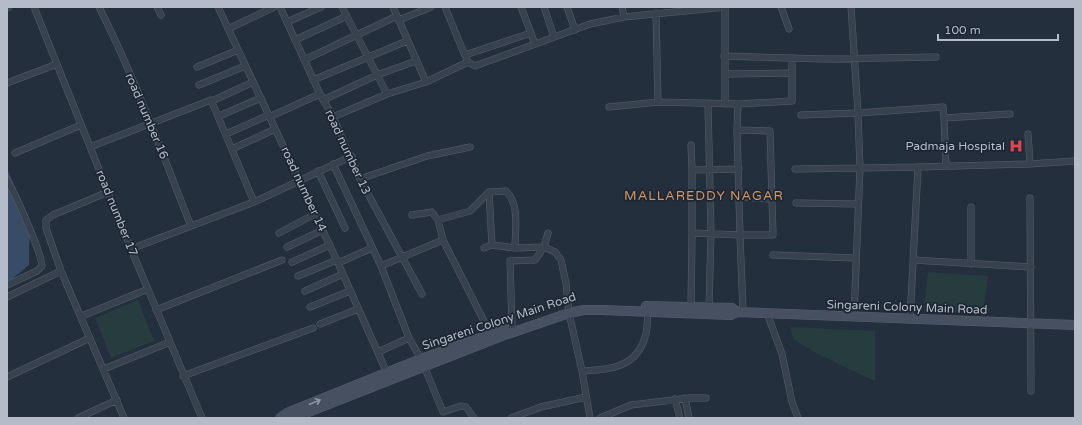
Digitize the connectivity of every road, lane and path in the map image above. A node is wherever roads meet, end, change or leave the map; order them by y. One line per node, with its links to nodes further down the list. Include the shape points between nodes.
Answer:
1 (34, 7): 45 (street, road number 17)
2 (99, 7): 72 (street, road number 16)
3 (157, 7): 21 (street)
4 (218, 7): 26 (street, road number 14)
5 (274, 7): 26 (street)
6 (280, 7): 25 (street, road number 13)
7 (321, 7): 25 (street)
8 (342, 7): 22 (street)
9 (393, 7): 24 (street)
10 (431, 7): 24 (street)
11 (445, 7): 36 (street)
12 (521, 7): 29 (street)
13 (544, 7): 31 (street)
14 (567, 7): 28 (street)
15 (622, 7): 23 (street)
16 (725, 7): 19 (street); 38 (street)
17 (781, 7): 27 (street)
18 (851, 7): 41 (street)
19 (687, 9): 20 (street)
20 (656, 13): 23 (street); 60 (street)
21 (161, 15)
22 (346, 16): 30 (street); 32 (street)
23 (624, 17): 28 (street)
24 (398, 18): 30 (street); 33 (street)
25 (287, 22): 32 (street, road number 13)
26 (228, 29): 35 (street, road number 14)
27 (789, 29)
28 (575, 30): 31 (street)
29 (531, 33): 34 (street); 36 (street)
30 (356, 35): 37 (street); 42 (street)
31 (554, 37): 34 (street)
32 (295, 40): 42 (street, road number 13)
33 (408, 41): 37 (street); 43 (street)
34 (535, 44): 44 (street, via 475,66)
35 (238, 50): 46 (street, road number 14); 47 (street)
36 (465, 55): 44 (street)
37 (367, 56): 48 (street); 51 (street)
38 (724, 56): 40 (street); 49 (street)
39 (936, 57): 41 (street)
40 (792, 58): 41 (street); 50 (street)
41 (854, 59): 65 (street)
42 (304, 60): 51 (street, road number 13)
43 (416, 61): 48 (street); 53 (street)
44 (468, 62): 53 (street)
45 (57, 64): 54 (street); 73 (street, road number 17)
46 (245, 66): 52 (street, road number 14); 55 (street)
47 (197, 67)
48 (377, 74): 56 (street); 57 (street)
49 (725, 74): 50 (street); 62 (street)
50 (792, 74): 63 (street, via 792,101)
51 (313, 80): 57 (street, road number 13)
52 (253, 82): 58 (street, road number 14); 59 (street)
53 (426, 82): 56 (street)
54 (7, 83)
55 (199, 85)
56 (387, 94): 70 (street)
57 (322, 97): 69 (street); 70 (street, road number 13)
58 (261, 98): 68 (street); 69 (street, road number 14)
59 (212, 101): 68 (street); 72 (street)
60 (658, 102): 61 (street); 64 (street)
61 (708, 104): 62 (street); 90 (street)
62 (725, 104): 63 (street)
63 (738, 104): 75 (street)
64 (609, 107)
65 (858, 113): 67 (street); 71 (street, via 943,107); 89 (street)
66 (1010, 114): 71 (street)
67 (801, 115)
68 (219, 116): 76 (street)
69 (269, 116): 74 (street, road number 14); 76 (street)
70 (333, 117): 83 (street, road number 13)
71 (944, 118): 87 (street)
72 (151, 124): 79 (street); 110 (street, road number 16)
73 (81, 125): 79 (street, road number 17); 82 (street)
74 (275, 129): 81 (street); 97 (street, road number 14)
75 (737, 130): 91 (street); 102 (street, via 770,131)
76 (226, 134): 81 (street)
77 (1028, 134): 86 (street)
78 (691, 145): 93 (street)
79 (90, 147): 98 (street, road number 17)
80 (470, 147): 95 (street, via 427,156)
81 (232, 150): 103 (street)
82 (15, 153)
83 (352, 156): 85 (street); 95 (street, road number 13)
84 (1075, 161): 86 (street)
85 (333, 164): 94 (street); 123 (street)
86 (1030, 164): 87 (street)
87 (946, 166): 88 (street)
88 (918, 167): 89 (street); 131 (street)
89 (860, 168): 92 (street); 105 (street)
90 (710, 169): 91 (street); 93 (street); 116 (street)
91 (739, 169): 100 (street)
92 (795, 169)
93 (692, 170): 115 (street)
94 (318, 171): 97 (street); 111 (street)
95 (360, 179): 128 (street, road number 13)
96 (7, 181): 140 (street, via 42,266 37,271)
97 (299, 181): 103 (street); 107 (street, road number 14)
98 (108, 192): 126 (street, road number 17); 137 (street, via 46,220 46,228)
99 (489, 192): 109 (street, via 470,211); 120 (street); 125 (street, via 506,191 512,198)
100 (738, 197): 102 (street); 117 (street)
101 (1030, 198): 136 (street)
102 (772, 199): 117 (street, via 773,235)
103 (254, 202): 110 (street)
104 (796, 203): 105 (street)
105 (858, 204): 129 (street)
106 (971, 207): 134 (street)
107 (315, 214): 112 (street, road number 14); 113 (street)
108 (412, 215): 109 (street, via 432,212)
109 (438, 220): 118 (street)
110 (192, 226): 126 (street)
111 (346, 228)
112 (323, 230): 119 (street, road number 14); 122 (street)
113 (279, 233)
114 (548, 233): 121 (street)
115 (692, 233): 116 (street); 152 (street)
116 (711, 233): 117 (street); 147 (street)
117 (740, 235): 153 (street)
118 (443, 240): 128 (street); 163 (street)
119 (330, 245): 132 (street, road number 14); 133 (street)
120 (492, 245): 124 (street); 125 (street)
121 (544, 247): 125 (street); 151 (street, via 555,252 561,260); 161 (street, via 535,260 510,261)
122 (287, 248)
123 (372, 248): 132 (street); 135 (street)
124 (484, 248)
125 (515, 248)
126 (131, 249): 141 (street, road number 17)
127 (773, 255): 129 (street)
128 (402, 258): 135 (street); 144 (street, road number 13)
129 (856, 258): 156 (street)
130 (282, 260): 150 (street)
131 (913, 260): 134 (street); 157 (street)
132 (338, 261): 138 (street, road number 14); 139 (street)
133 (292, 262)
134 (971, 264): 136 (street)
135 (381, 266): 165 (street)
136 (1031, 267): 158 (street)
137 (62, 271): 145 (street); 155 (street)
138 (343, 274): 142 (street); 143 (street, road number 14)
139 (298, 276)
140 (7, 285)
141 (148, 289): 150 (street, road number 17); 155 (street)
142 (305, 291)
143 (350, 291): 146 (street); 148 (street, road number 14)
144 (422, 294)
145 (7, 297)
146 (310, 307)
147 (709, 307): 152 (street, Singareni Colony Main Road); 153 (street, Singareni Colony Main Road, via 732,308)
148 (358, 309): 159 (street); 168 (street, road number 14)
149 (648, 309): 151 (street, Singareni Colony Main Road, via 582,305); 152 (street, Singareni Colony Main Road); 172 (street, via 646,332 635,356 610,370)
150 (156, 310): 166 (street, road number 17)
151 (569, 310): 161 (street, Singareni Colony Main Road); 167 (street, Singareni Colony Main Road); 172 (street)
152 (691, 310): 153 (street, Singareni Colony Main Road, via 731,316)
153 (740, 312): 154 (street, Singareni Colony Main Road)
154 (767, 313): 156 (street, Singareni Colony Main Road); 193 (street, via 782,354)
155 (82, 316): 164 (street)
156 (854, 318): 157 (street, Singareni Colony Main Road)
157 (910, 319): 158 (street, Singareni Colony Main Road)
158 (1030, 323): 160 (street, Singareni Colony Main Road); 176 (street)
159 (320, 324)
160 (1075, 325)
161 (512, 327): 163 (street, Singareni Colony Main Road)
162 (313, 328): 174 (street)
163 (490, 333): 167 (street, Singareni Colony Main Road)
164 (90, 338): 170 (street); 175 (street)
165 (409, 338): 168 (street); 169 (street)
166 (170, 342): 170 (street); 174 (street, road number 17)
167 (464, 347): 169 (street, Singareni Colony Main Road)
168 (378, 352): 173 (street, road number 14)
169 (423, 362): 171 (street, Singareni Colony Main Road); 187 (street, via 443,412 461,406 466,407)
170 (104, 369): 181 (street)
171 (404, 370): 173 (street, Singareni Colony Main Road); 186 (street, Singareni Colony Main Road)
172 (582, 371): 177 (street)
173 (387, 373): 185 (street, Singareni Colony Main Road, one-way to 173)
174 (183, 376): 184 (street, road number 17)
175 (7, 377)
176 (1031, 392)
177 (586, 397): 188 (street, via 540,407); 189 (street)
178 (685, 398): 179 (street); 180 (street); 192 (street)
179 (706, 398)
180 (676, 399): 190 (street, via 631,405); 191 (street)
181 (116, 400): 182 (street); 183 (street)
182 (78, 418)
183 (124, 418)
184 (202, 418)
185 (280, 418)
186 (293, 418)
187 (474, 418)
188 (511, 418)
189 (590, 418)
190 (600, 418)
191 (680, 418)
192 (689, 418)
193 (798, 418)

